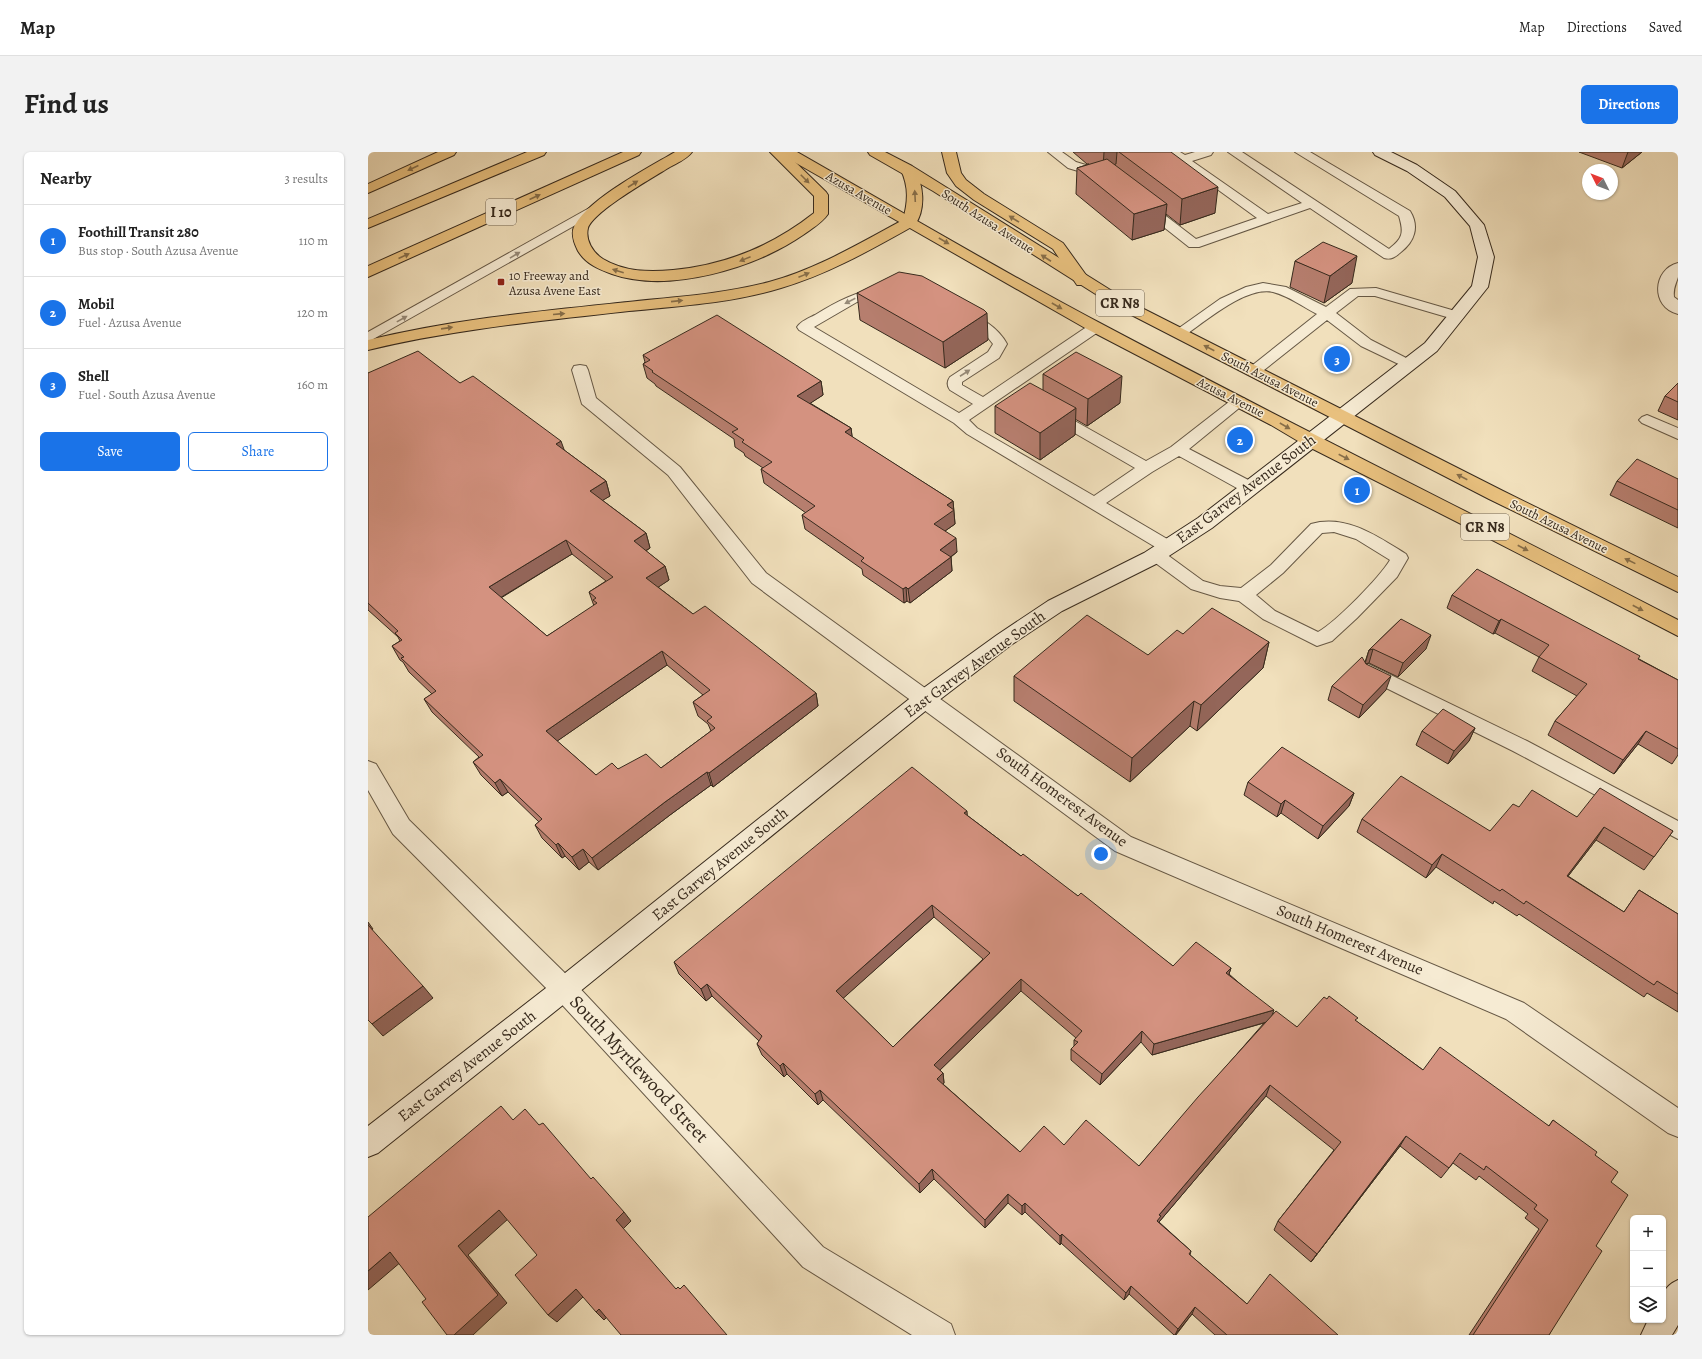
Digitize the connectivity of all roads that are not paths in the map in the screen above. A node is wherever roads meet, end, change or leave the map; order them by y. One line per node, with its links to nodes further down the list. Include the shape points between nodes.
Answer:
1 (449, 152): 22 (main road, one-way to 22)
2 (520, 152): 23 (main road)
3 (539, 152): 23 (main road, I 10)
4 (634, 152): 30 (main road, I 10, one-way to 4)
5 (685, 152): 26 (main road, one-way to 5)
6 (777, 152): 26 (main road, one-way to 26, via 821,195 821,214 804,229 782,242 724,267 700,273 657,276 622,273 608,268 589,257 579,235 586,219)
7 (787, 152): 28 (main road, Azusa Avenue)
8 (875, 152): 18 (main road, South Azusa Avenue)
9 (949, 152): 32 (main road, one-way to 9, via 1058,246 961,183 954,173)
10 (1054, 152): 20 (lane, via 1072,165)
11 (1172, 152): 16 (lane); 17 (lane)
12 (1207, 152): 17 (lane)
13 (1234, 152): 25 (lane)
14 (1301, 152): 25 (lane, via 1405,214 1410,230 1405,243 1389,255)
15 (1380, 152): 37 (street, East Garvey Avenue South, via 1412,168 1450,194 1477,225 1486,257 1480,287)
16 (1158, 156)
17 (1183, 160): 27 (lane)
18 (908, 170): 28 (main road, one-way to 18, via 916,205 914,181); 32 (main road, South Azusa Avenue / CR N8, one-way to 18)
19 (1117, 170): 20 (lane)
20 (1103, 174): 21 (lane)
21 (1115, 183)
22 (368, 189)
23 (449, 190): 29 (main road, I 10)
24 (1133, 197): 27 (lane, via 1194,244)
25 (1310, 204): 27 (lane)
26 (600, 206): 40 (lane, one-way to 26)
27 (1266, 219)
28 (910, 222): 38 (main road, Azusa Avenue, one-way to 38); 41 (main road, one-way to 28, via 434,330 520,318 702,299 755,290 808,273)
29 (368, 224)
30 (368, 272)
31 (1674, 272): 34 (street, via 1664,286 1666,298)
32 (1083, 282): 39 (main road, South Azusa Avenue / CR N8)
33 (899, 293): 51 (lane, one-way to 51, via 876,292 857,298 804,327)
34 (1678, 309)
35 (955, 312): 48 (lane, one-way to 35, via 955,387 955,380 994,355 1000,344 991,332)
36 (1327, 312): 37 (lane, via 1355,292 1376,292); 39 (lane, via 1274,288 1260,286 1244,291); 42 (lane, via 1366,343); 44 (lane)
37 (1457, 316): 42 (street, East Garvey Avenue South, via 1431,347)
38 (1096, 328): 45 (lane); 47 (main road, Azusa Avenue / CR N8)
39 (1179, 333): 44 (main road, South Azusa Avenue / CR N8, one-way to 39)
40 (368, 338)
41 (368, 345)
42 (1409, 364): 50 (street, East Garvey Avenue South)
43 (580, 370): 64 (street, South Homerest Avenue, via 588,400 674,471 759,578)
44 (1254, 371): 50 (main road, South Azusa Avenue / CR N8)
45 (1008, 389): 46 (lane); 48 (lane)
46 (1022, 397)
47 (1239, 401): 54 (main road, Azusa Avenue / CR N8, one-way to 54); 55 (lane)
48 (985, 404): 51 (lane)
49 (1042, 408): 56 (lane)
50 (1343, 417): 54 (street, East Garvey Avenue South); 60 (main road, South Azusa Avenue / CR N8, one-way to 50)
51 (959, 420): 58 (lane, via 972,431)
52 (1647, 420): 53 (lane)
53 (1678, 434)
54 (1310, 440): 57 (street, East Garvey Avenue South, via 1292,457); 62 (main road, CR N8, one-way to 62, via 1474,522)
55 (1178, 450): 56 (lane); 57 (lane)
56 (1146, 468): 58 (lane)
57 (1250, 488): 59 (street, East Garvey Avenue South, via 1205,523)
58 (1095, 504): 59 (lane)
59 (1162, 551): 61 (lane, via 1197,585 1220,592); 64 (street, East Garvey Avenue South, via 1056,606 1004,640)
60 (1678, 585)
61 (1244, 595): 61 (lane, via 1277,569 1316,528 1335,526 1362,535 1400,558 1391,573 1351,614 1326,636 1317,639 1268,615)
62 (1678, 630)
63 (1368, 671): 66 (lane, via 1520,746)
64 (926, 698): 67 (street, East Garvey Avenue South); 68 (street, South Homerest Avenue, via 1124,844 1515,1010)
65 (368, 770): 67 (street, South Myrtlewood Street, via 401,827)
66 (1678, 831)
67 (564, 989): 69 (street, East Garvey Avenue South); 71 (street, South Myrtlewood Street, via 813,1257)
68 (1678, 1124)
69 (368, 1143)
70 (1678, 1295): 72 (street)
71 (940, 1335)
72 (1656, 1335)

